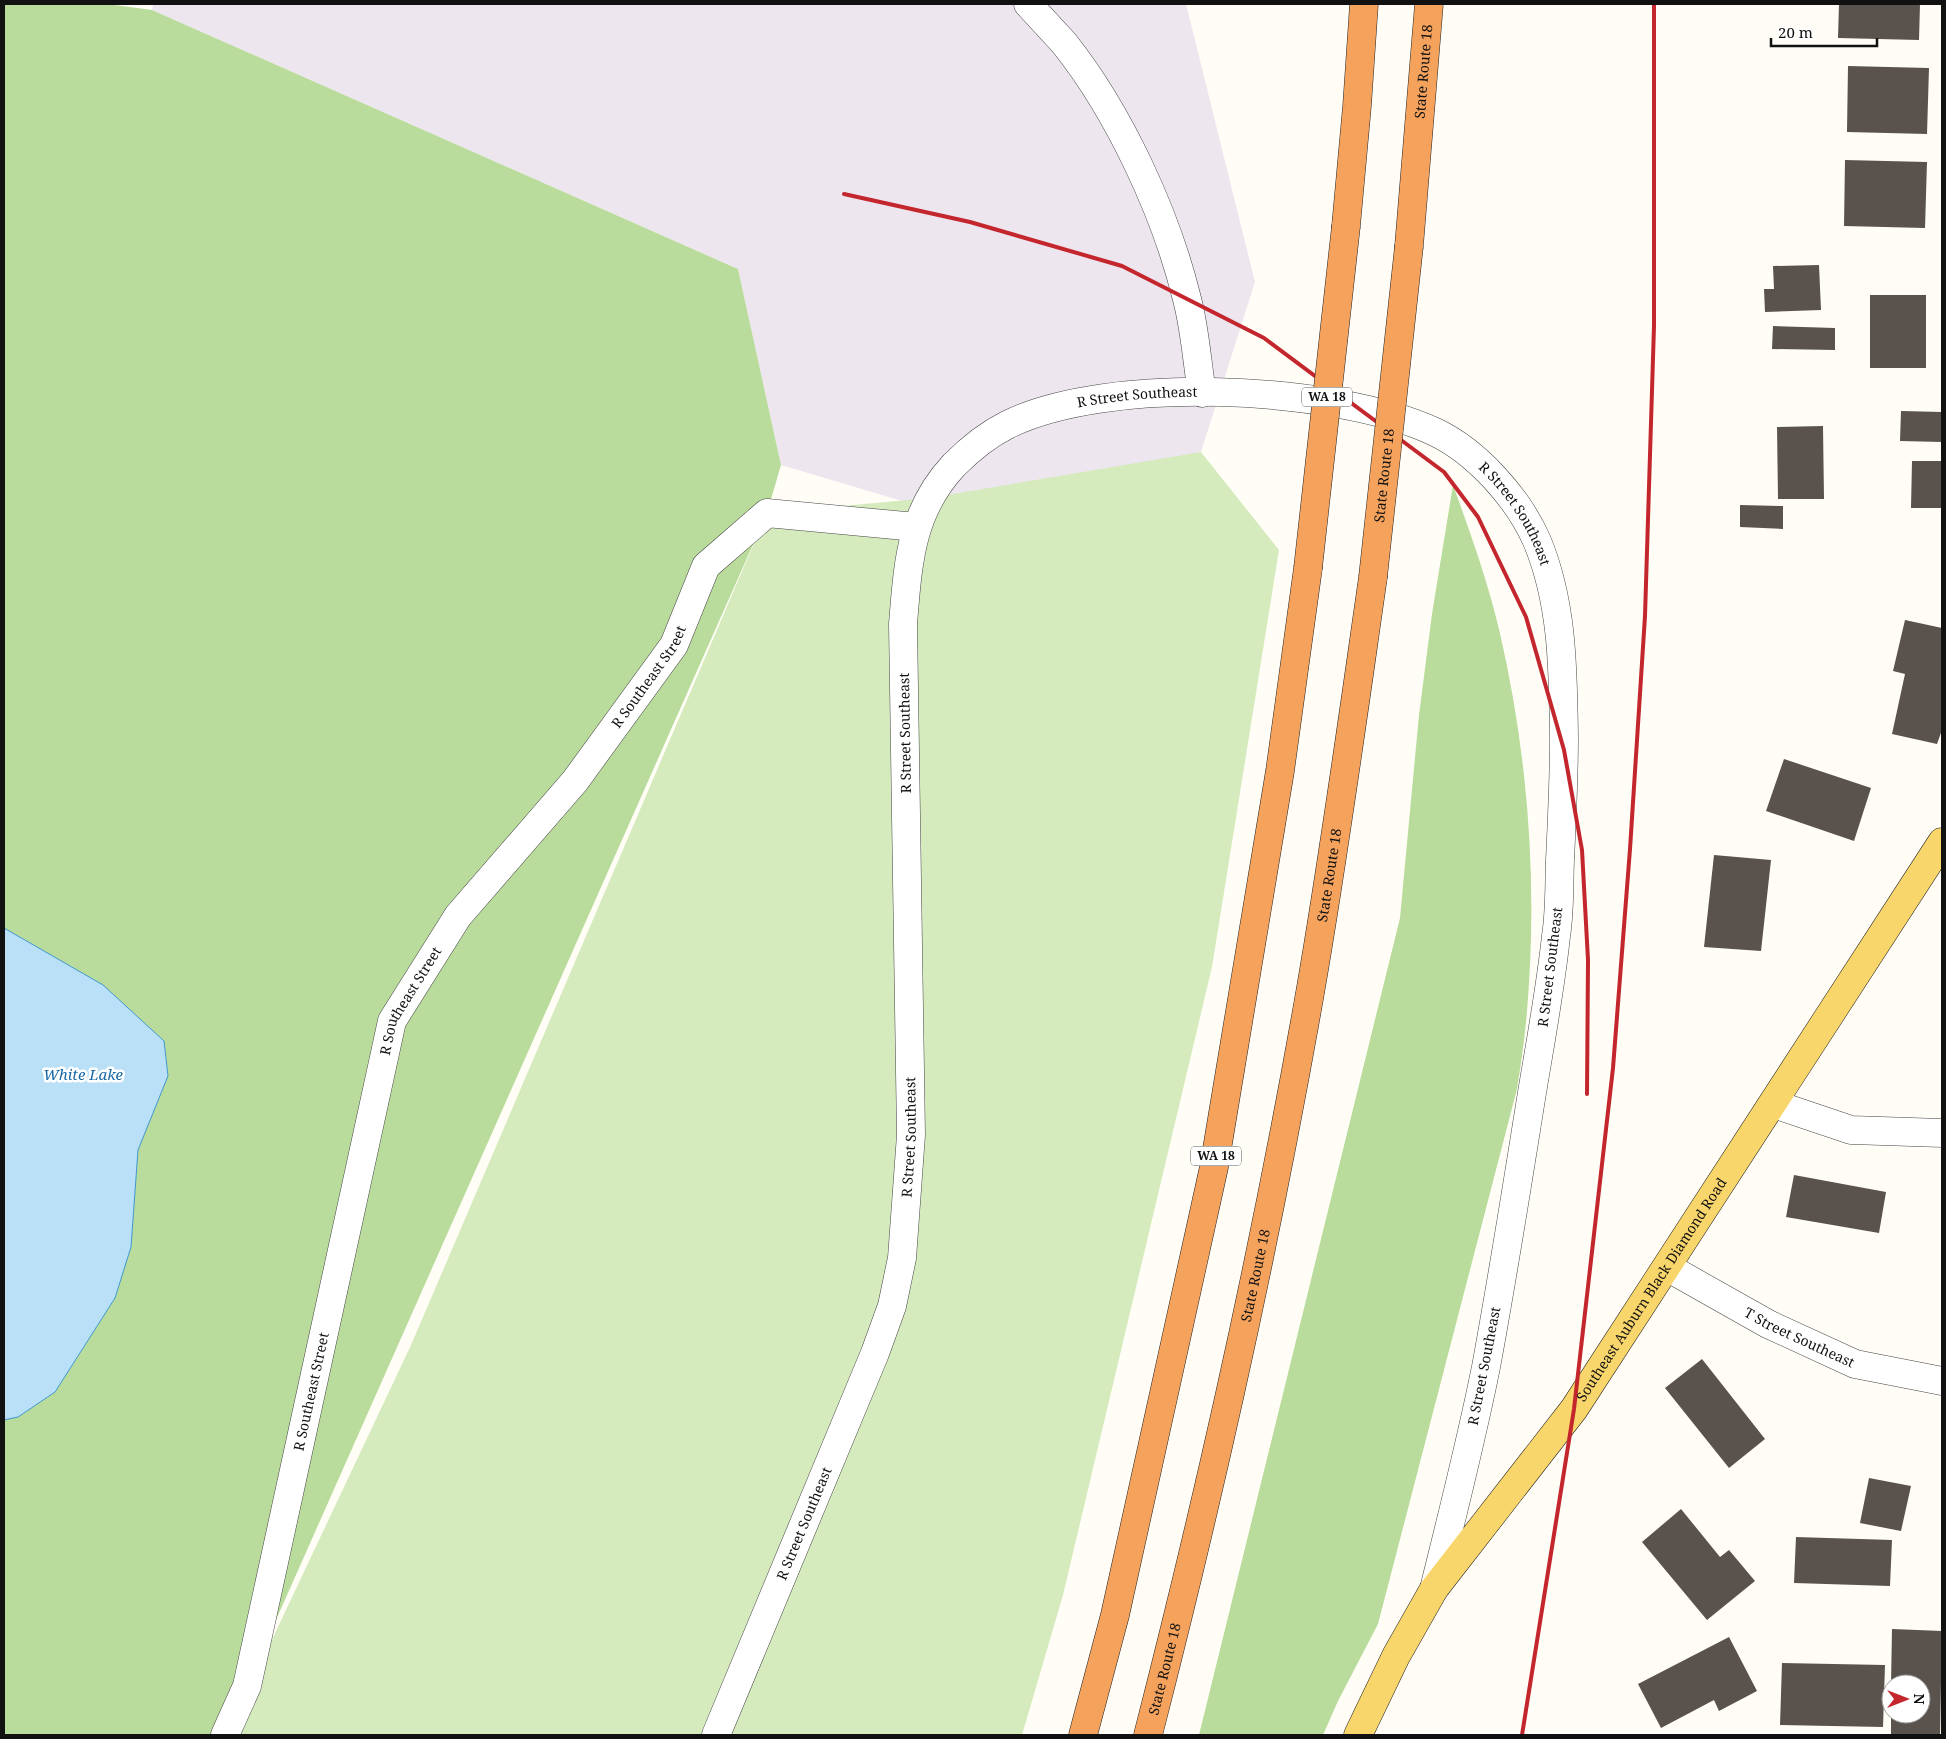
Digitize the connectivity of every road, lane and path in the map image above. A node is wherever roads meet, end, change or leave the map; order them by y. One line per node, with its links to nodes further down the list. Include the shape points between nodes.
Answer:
1 (1028, 4): 4 (street, via 1064,44 1104,100 1153,198 1188,299)
2 (1364, 4): 14 (highway, WA 18, bridge, via 1346,226 1308,568 1278,780 1214,1167 1115,1615)
3 (1429, 4): 15 (highway, State Route 18, bridge, via 1409,246 1373,577 1310,994 1230,1394)
4 (1202, 393): 5 (street, R Street Southeast, via 1083,402 1008,425 980,442 952,467 929,498); 11 (street, R Street Southeast, via 1269,394 1318,400 1358,407 1437,433 1471,456 1521,510 1538,542 1552,591 1563,653 1565,771 1557,932 1485,1372)
5 (916, 527): 12 (street, R Southeast Street, via 766,513 706,566 674,644 575,781 458,916 392,1021 247,1686); 13 (street, R Street Southeast, via 908,567 903,624 911,1135 902,1258 892,1306 876,1353)
6 (1942, 842): 7 (main road, Southeast Auburn Black Diamond Road)
7 (1774, 1104): 8 (street, via 1851,1130); 9 (main road, Southeast Auburn Black Diamond Road)
8 (1942, 1133)
9 (1667, 1267): 10 (street, T Street Southeast, via 1768,1324 1856,1364); 11 (main road, Southeast Auburn Black Diamond Road, via 1574,1409)
10 (1942, 1381)
11 (1434, 1590): 16 (main road, Southeast Auburn Black Diamond Road, via 1396,1656)
12 (225, 1735)
13 (716, 1735)
14 (1084, 1735)
15 (1148, 1735)
16 (1358, 1735)

